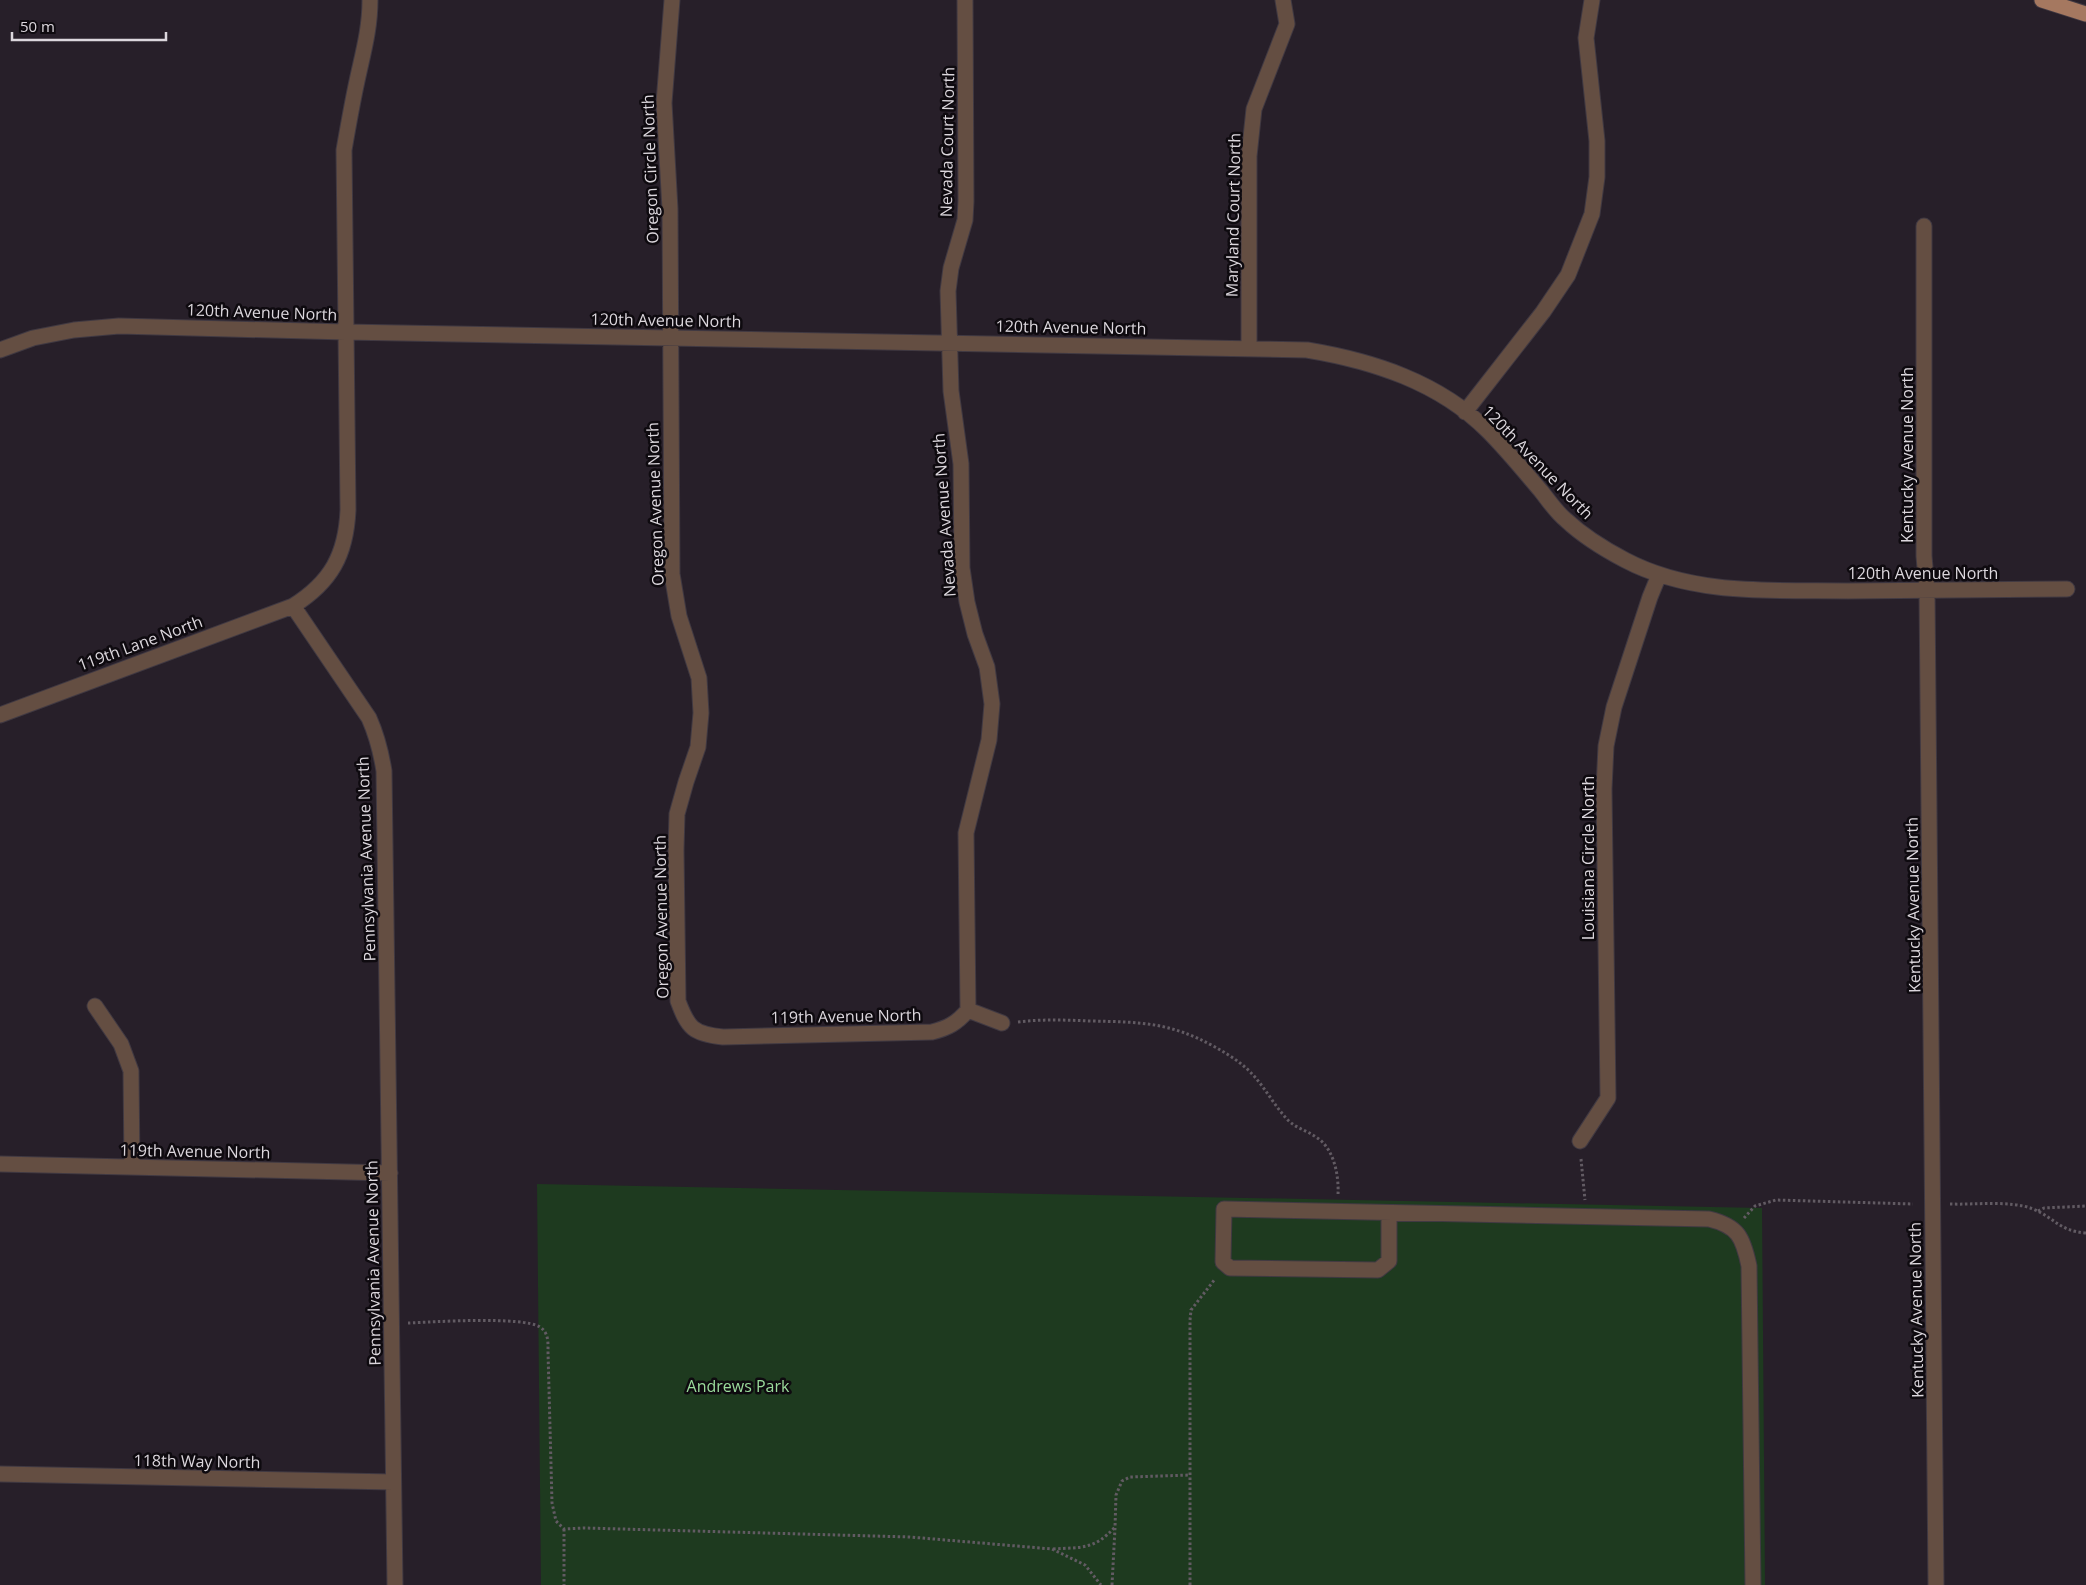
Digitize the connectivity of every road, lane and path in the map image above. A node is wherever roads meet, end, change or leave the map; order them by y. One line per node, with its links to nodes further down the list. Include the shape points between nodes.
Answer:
1 (370, 0): 9 (street, via 366,48 344,150)
2 (672, 0): 10 (street, Oregon Circle North, via 664,103 670,209)
3 (965, 0): 11 (street, Nevada Court North, via 966,200 965,220 949,283)
4 (1283, 0): 12 (street, Maryland Court North, via 1288,24 1254,109 1251,130)
5 (1592, 0): 14 (street, via 1586,38 1597,141 1592,214 1568,275)
6 (2042, 0): 7 (main road)
7 (2086, 14)
8 (1924, 226): 17 (street, Kentucky Avenue North, via 1924,556)
9 (345, 332): 10 (street, 120th Avenue North); 13 (street, 120th Avenue North, via 119,326 33,338); 18 (street, via 347,531 335,566 323,583)
10 (670, 338): 11 (street, 120th Avenue North); 22 (street, Oregon Avenue North, via 672,574 679,616 699,678 702,713 698,747 678,814 676,850 678,1001)
11 (950, 342): 12 (street, 120th Avenue North); 21 (street, Nevada Avenue North, via 952,399 961,464 962,568 973,626 987,667 992,704 989,740 966,833)
12 (1249, 348): 14 (street, 120th Avenue North, via 1307,350 1348,357 1428,387)
13 (0, 350)
14 (1465, 412): 15 (street, 120th Avenue North, via 1497,441 1564,519 1625,560)
15 (1659, 575): 17 (street, 120th Avenue North, via 1734,590); 24 (street, Louisiana Circle North, via 1614,707 1606,746 1608,1098)
16 (2067, 589): 17 (street, 120th Avenue North)
17 (1927, 591): 51 (street, Kentucky Avenue North)
18 (293, 606): 19 (street, 119th Lane North); 27 (street, Pennsylvania Avenue North, via 369,718 381,751 384,771)
19 (0, 716)
20 (95, 1006): 26 (street, via 121,1044 131,1071)
21 (968, 1010): 22 (street, 119th Avenue North, via 958,1022 932,1032 723,1037 710,1036); 23 (street)
22 (685, 1021)
23 (1002, 1023): 31 (path, via 1042,1019 1150,1023 1192,1035 1225,1053 1245,1067 1288,1119 1317,1137 1328,1149 1338,1186)
24 (1580, 1140): 34 (path)
25 (0, 1164): 26 (street, 119th Avenue North)
26 (132, 1167): 27 (street, 119th Avenue North)
27 (390, 1173): 38 (street, Pennsylvania Avenue North)
28 (1913, 1204): 35 (path, via 1776,1200 1755,1206)
29 (1947, 1204): 32 (path, via 2006,1205)
30 (2086, 1206): 32 (path, via 2044,1208)
31 (1337, 1212): 33 (street); 37 (street, via 1224,1209)
32 (2038, 1212): 36 (path, via 2062,1228)
33 (1389, 1213): 34 (street); 37 (street, via 1389,1261 1378,1270)
34 (1585, 1218): 35 (street, via 1709,1219)
35 (1734, 1230): 50 (street, via 1746,1248 1749,1266)
36 (2086, 1233)
37 (1225, 1266): 40 (path, via 1191,1310)
38 (392, 1323): 41 (street, Pennsylvania Avenue North); 43 (path, via 517,1322 540,1327 546,1333 552,1503 556,1520)
39 (0, 1474): 41 (street, 118th Way North)
40 (1190, 1474): 42 (path, via 1130,1477 1122,1481 1116,1495); 49 (path)
41 (393, 1482): 45 (street, Pennsylvania Avenue North)
42 (1115, 1527): 44 (path, via 1094,1545); 48 (path)
43 (564, 1529): 44 (path, via 910,1537); 46 (path)
44 (1052, 1549): 47 (path, via 1085,1565)
45 (395, 1585)
46 (564, 1585)
47 (1101, 1585)
48 (1112, 1585)
49 (1190, 1585)
50 (1753, 1585)
51 (1936, 1585)

